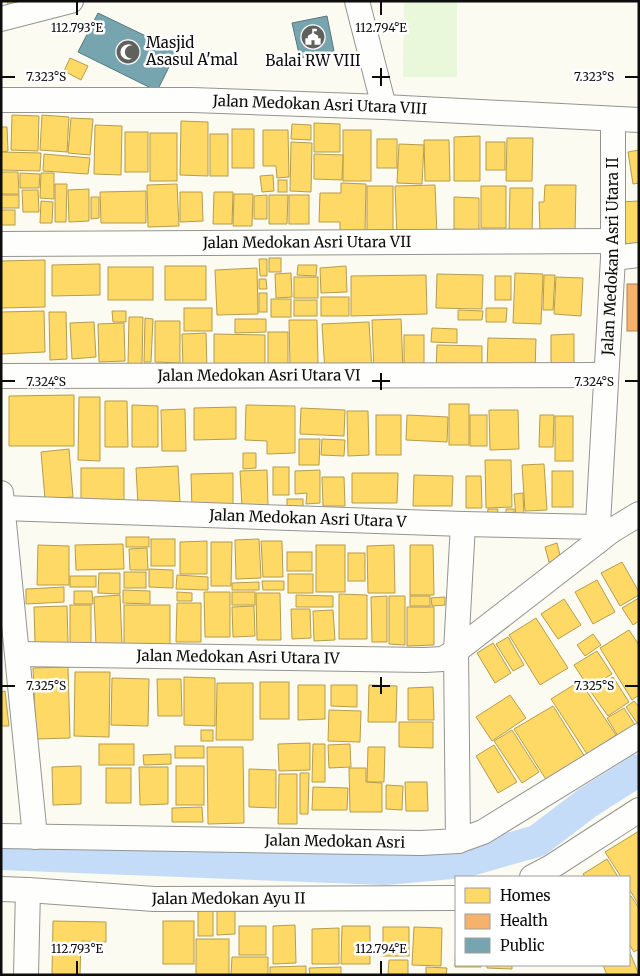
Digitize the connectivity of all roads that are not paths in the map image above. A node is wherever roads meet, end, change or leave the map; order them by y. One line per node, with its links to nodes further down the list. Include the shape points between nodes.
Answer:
1 (71, 1): 3 (street)
2 (357, 1): 5 (street)
3 (1, 19)
4 (1, 100): 5 (street, Jalan Medokan Asri Utara VIII, via 192,100)
5 (384, 107): 6 (street, Jalan Medokan Asri Utara VIII)
6 (613, 119): 7 (street, Jalan Medokan Asri Utara VIII); 9 (street, Jalan Medokan Asri Utara II)
7 (639, 120)
8 (1, 244): 9 (street, Jalan Medokan Asri Utara VII)
9 (613, 250): 10 (street, Jalan Medokan Asri Utara VII); 11 (street, Jalan Medokan Asri Utara II)
10 (639, 255)
11 (606, 375): 12 (street, Jalan Medokan Asri Utara VI); 16 (street, Jalan Medokan Asri Utara II)
12 (1, 376)
13 (2, 500): 15 (street, Jalan Medokan Asri Utara V); 18 (street)
14 (639, 514): 16 (street, Jalan Medokan Asri Utara IV)
15 (463, 524): 16 (street, Jalan Medokan Asri Utara V); 17 (street)
16 (602, 533): 17 (street, Jalan Medokan Asri Utara IV)
17 (456, 651): 18 (street, Jalan Medokan Asri Utara IV, via 443,659 425,660); 23 (street)
18 (18, 654): 22 (street)
19 (639, 736): 23 (street, Jalan Medokan Asri, via 483,832)
20 (639, 810): 24 (street)
21 (1, 836): 22 (street, Jalan Medokan Asri)
22 (35, 837): 23 (street, Jalan Medokan Asri)
23 (458, 841)
24 (534, 876)
25 (1, 889): 26 (street, Jalan Medokan Ayu II)
26 (28, 890): 27 (street, Jalan Medokan Ayu II, via 154,899); 28 (street)
27 (455, 898)
28 (26, 975)

